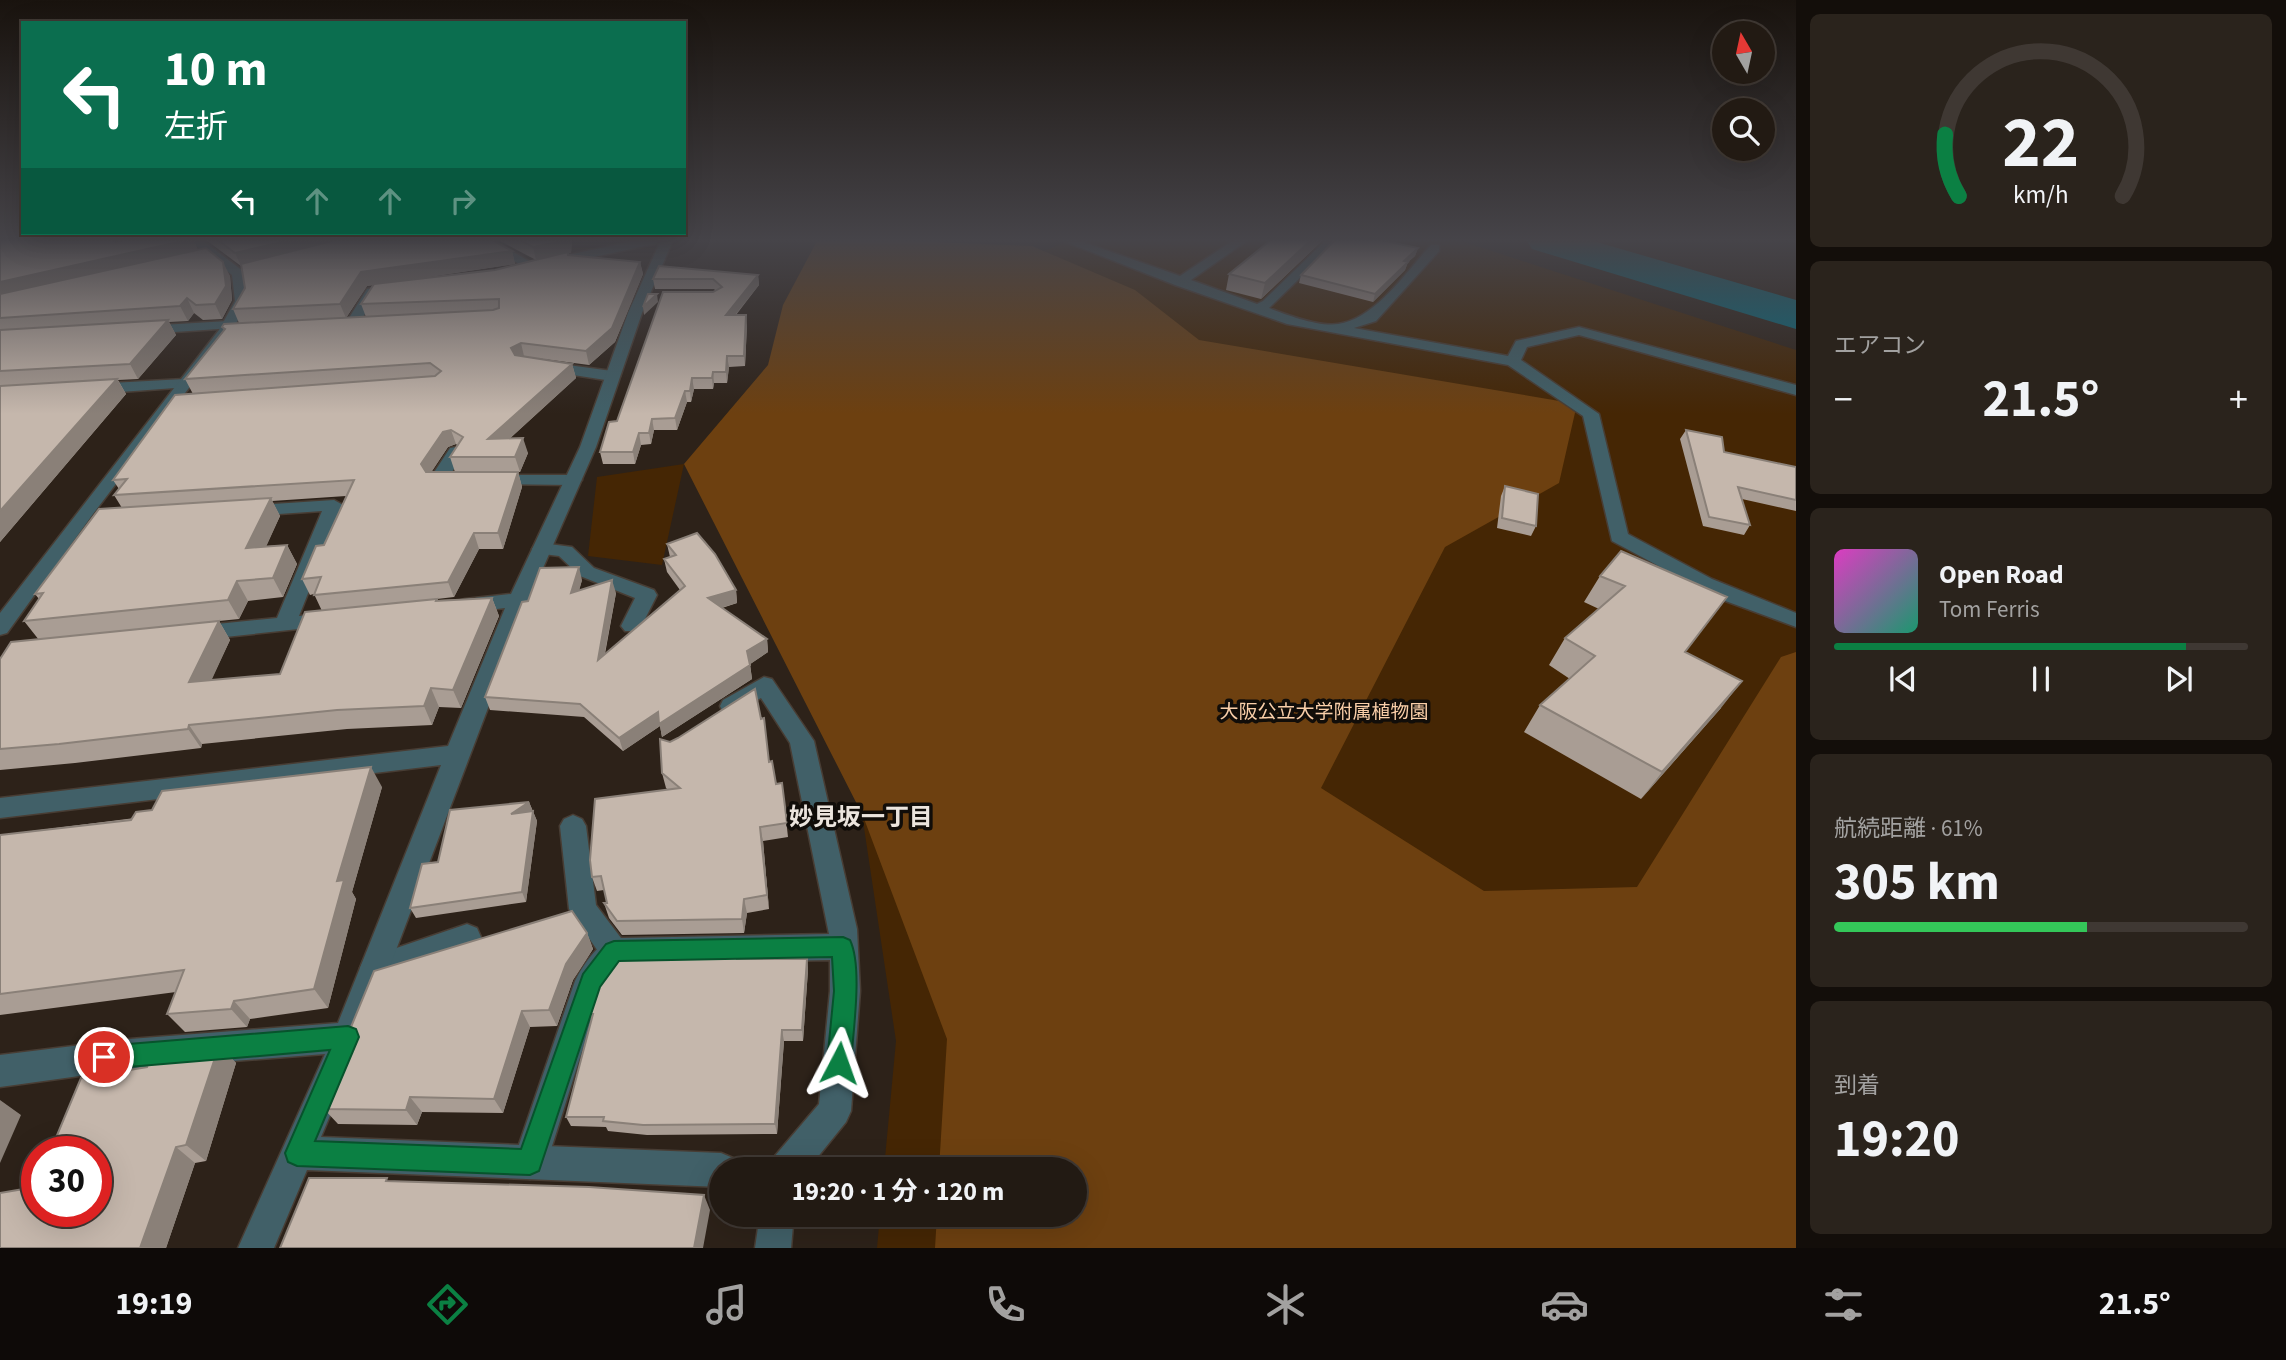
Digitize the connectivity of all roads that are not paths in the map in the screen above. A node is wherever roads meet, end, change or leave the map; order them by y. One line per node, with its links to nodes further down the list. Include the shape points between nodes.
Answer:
1 (242, 298): 9 (street)
2 (369, 298): 8 (street, via 357,324)
3 (647, 298): 14 (street)
4 (1225, 298): 7 (street)
5 (1274, 298): 7 (street)
6 (1389, 298): 10 (street, via 1371,318)
7 (1255, 309): 10 (street)
8 (323, 326)
9 (231, 329): 11 (street); 15 (street)
10 (1335, 330): 12 (street)
11 (134, 331)
12 (1513, 361): 17 (street, via 1521,344 1579,331); 29 (street, via 1591,414 1619,537 1707,587)
13 (536, 365): 14 (street)
14 (612, 376): 21 (street)
15 (184, 384): 16 (street); 19 (street)
16 (79, 390)
17 (1796, 390)
18 (195, 401): 19 (street)
19 (168, 403): 24 (street)
20 (456, 452): 21 (street, via 438,480)
21 (573, 480): 25 (street)
22 (226, 512): 30 (street, via 334,505)
23 (104, 520): 24 (street)
24 (77, 522): 32 (street)
25 (542, 549): 26 (street); 31 (street, via 565,551 587,572 647,595)
26 (519, 600): 27 (street); 35 (street)
27 (450, 607)
28 (354, 617): 30 (street)
29 (1796, 620)
30 (285, 624): 33 (street)
31 (632, 626)
32 (0, 628)
33 (176, 636)
34 (706, 722): 39 (street, via 764,685 802,740)
35 (457, 754): 36 (street); 41 (street)
36 (0, 808)
37 (573, 826): 40 (street, via 583,909)
38 (467, 937): 41 (street)
39 (843, 947): 40 (street); 45 (street, via 845,991 835,1111)
40 (614, 951): 46 (street, via 590,981)
41 (374, 968): 42 (street)
42 (348, 1037): 43 (street, via 130,1054); 44 (street)
43 (0, 1070)
44 (297, 1153): 46 (street); 49 (street)
45 (796, 1157)
46 (530, 1162): 47 (street)
47 (709, 1169)
48 (775, 1227): 50 (street)
49 (257, 1248)
50 (773, 1248)

